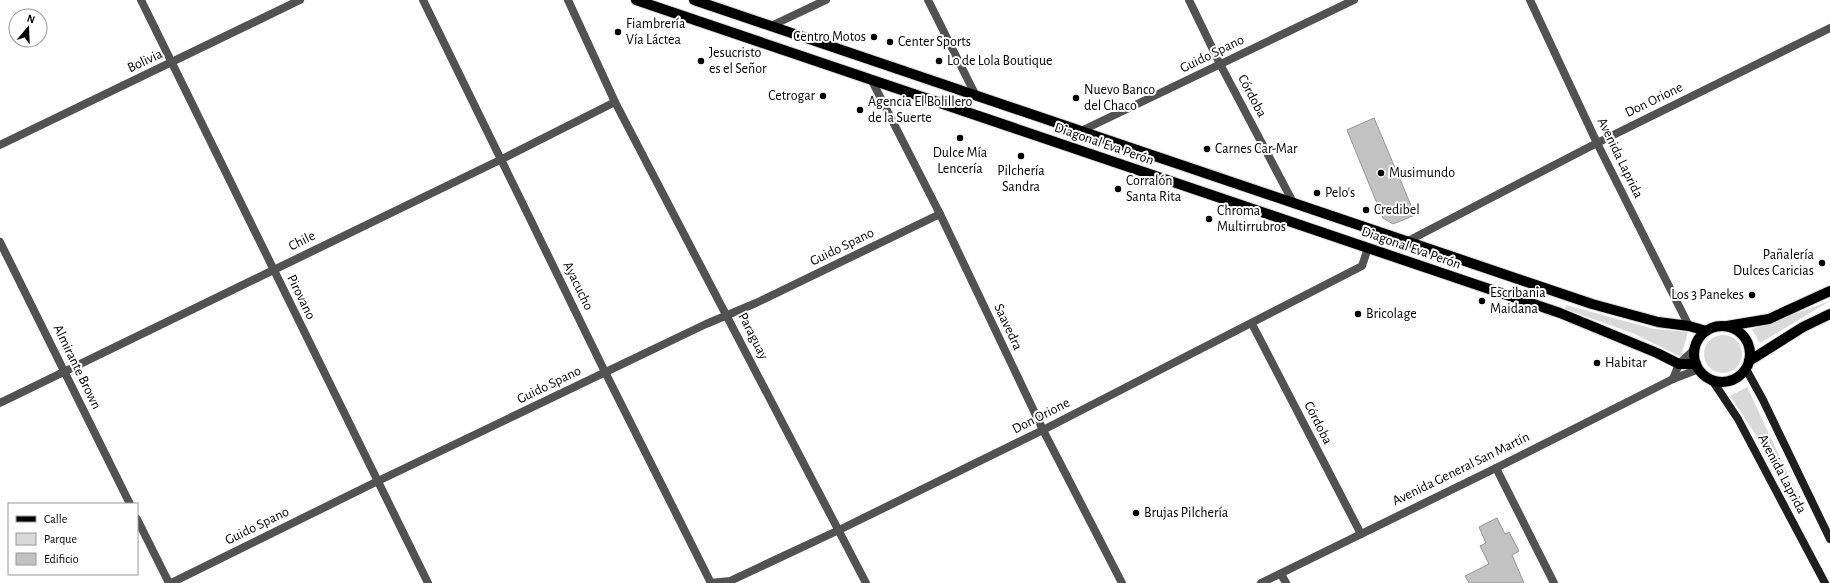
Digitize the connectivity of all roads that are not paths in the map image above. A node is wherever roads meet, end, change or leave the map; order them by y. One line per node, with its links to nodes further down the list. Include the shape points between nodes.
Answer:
1 (141, 0): 14 (street, Pirovano)
2 (300, 0): 14 (street, Bolivia)
3 (423, 0): 22 (street, Ayacucho)
4 (568, 0): 18 (street, Paraguay)
5 (636, 0): 16 (main road, Diagonal Eva Perón)
6 (694, 0): 12 (main road, Diagonal Eva Perón)
7 (826, 0): 12 (street)
8 (928, 0): 17 (street)
9 (1189, 0): 15 (street, Córdoba)
10 (1354, 0): 15 (street, Guido Spano)
11 (1530, 0): 20 (street, Avenida Laprida)
12 (771, 26): 17 (main road, Diagonal Eva Perón)
13 (1830, 28): 20 (street, Don Orione)
14 (172, 63): 21 (street, Bolivia); 28 (street, Pirovano)
15 (1220, 64): 19 (street, Guido Spano); 23 (street, Córdoba)
16 (872, 81): 24 (street, Saavedra); 27 (main road, Diagonal Eva Perón)
17 (976, 96): 19 (main road, Diagonal Eva Perón)
18 (615, 102): 22 (street, Chile); 30 (street, Paraguay)
19 (1081, 131): 23 (main road, Diagonal Eva Perón)
20 (1598, 143): 26 (street, Don Orione); 33 (street, Avenida Laprida)
21 (0, 145)
22 (502, 159): 28 (street, Chile); 41 (street, Ayacucho)
23 (1294, 204): 26 (main road, Diagonal Eva Perón)
24 (940, 214): 30 (street, Guido Spano); 45 (street, Saavedra)
25 (0, 242): 40 (street, Almirante Brown)
26 (1406, 242): 33 (main road, Diagonal Eva Perón, via 1592,304 1658,322)
27 (1368, 248): 32 (street, Don Orione, via 1362,266); 37 (main road, Diagonal Eva Perón, via 1560,313)
28 (273, 270): 40 (street, Chile); 47 (street, Pirovano)
29 (1830, 291): 34 (main road, via 1769,319)
30 (728, 314): 41 (street, Guido Spano); 50 (street, Paraguay)
31 (1830, 314): 38 (main road, via 1797,330)
32 (1252, 324): 45 (street, Don Orione); 51 (street, Córdoba)
33 (1690, 326): 35 (main road, Diagonal Eva Perón)
34 (1726, 326): 35 (main road); 38 (main road, via 1746,338 1749,346)
35 (1706, 331): 36 (main road)
36 (1695, 349): 37 (street); 39 (main road)
37 (1679, 364): 39 (main road, Diagonal Eva Perón); 42 (street)
38 (1748, 365): 43 (main road, via 1741,375 1727,381); 52 (main road, Avenida Laprida)
39 (1698, 367): 42 (street, Avenida General San Martín); 43 (main road)
40 (64, 371): 44 (street, Chile); 48 (street, Almirante Brown)
41 (605, 372): 47 (street, Guido Spano); 56 (street, Ayacucho)
42 (1673, 379): 46 (street, Avenida General San Martín)
43 (1712, 380): 62 (main road, Avenida Laprida, via 1738,419)
44 (0, 402)
45 (1043, 430): 50 (street, Don Orione); 58 (street, Saavedra)
46 (1496, 468): 51 (street, Avenida General San Martín); 61 (street)
47 (378, 481): 54 (street, Guido Spano); 55 (street, Pirovano)
48 (130, 503)
49 (138, 521): 54 (street)
50 (839, 530): 56 (street, Don Orione, via 730,581); 57 (street, Paraguay)
51 (1361, 534): 53 (street, Avenida General San Martín)
52 (1830, 539)
53 (1281, 574): 59 (street, Avenida General San Martín); 60 (street)
54 (170, 583)
55 (428, 583)
56 (710, 583)
57 (866, 583)
58 (1122, 583)
59 (1261, 583)
60 (1286, 583)
61 (1554, 583)
62 (1824, 583)

